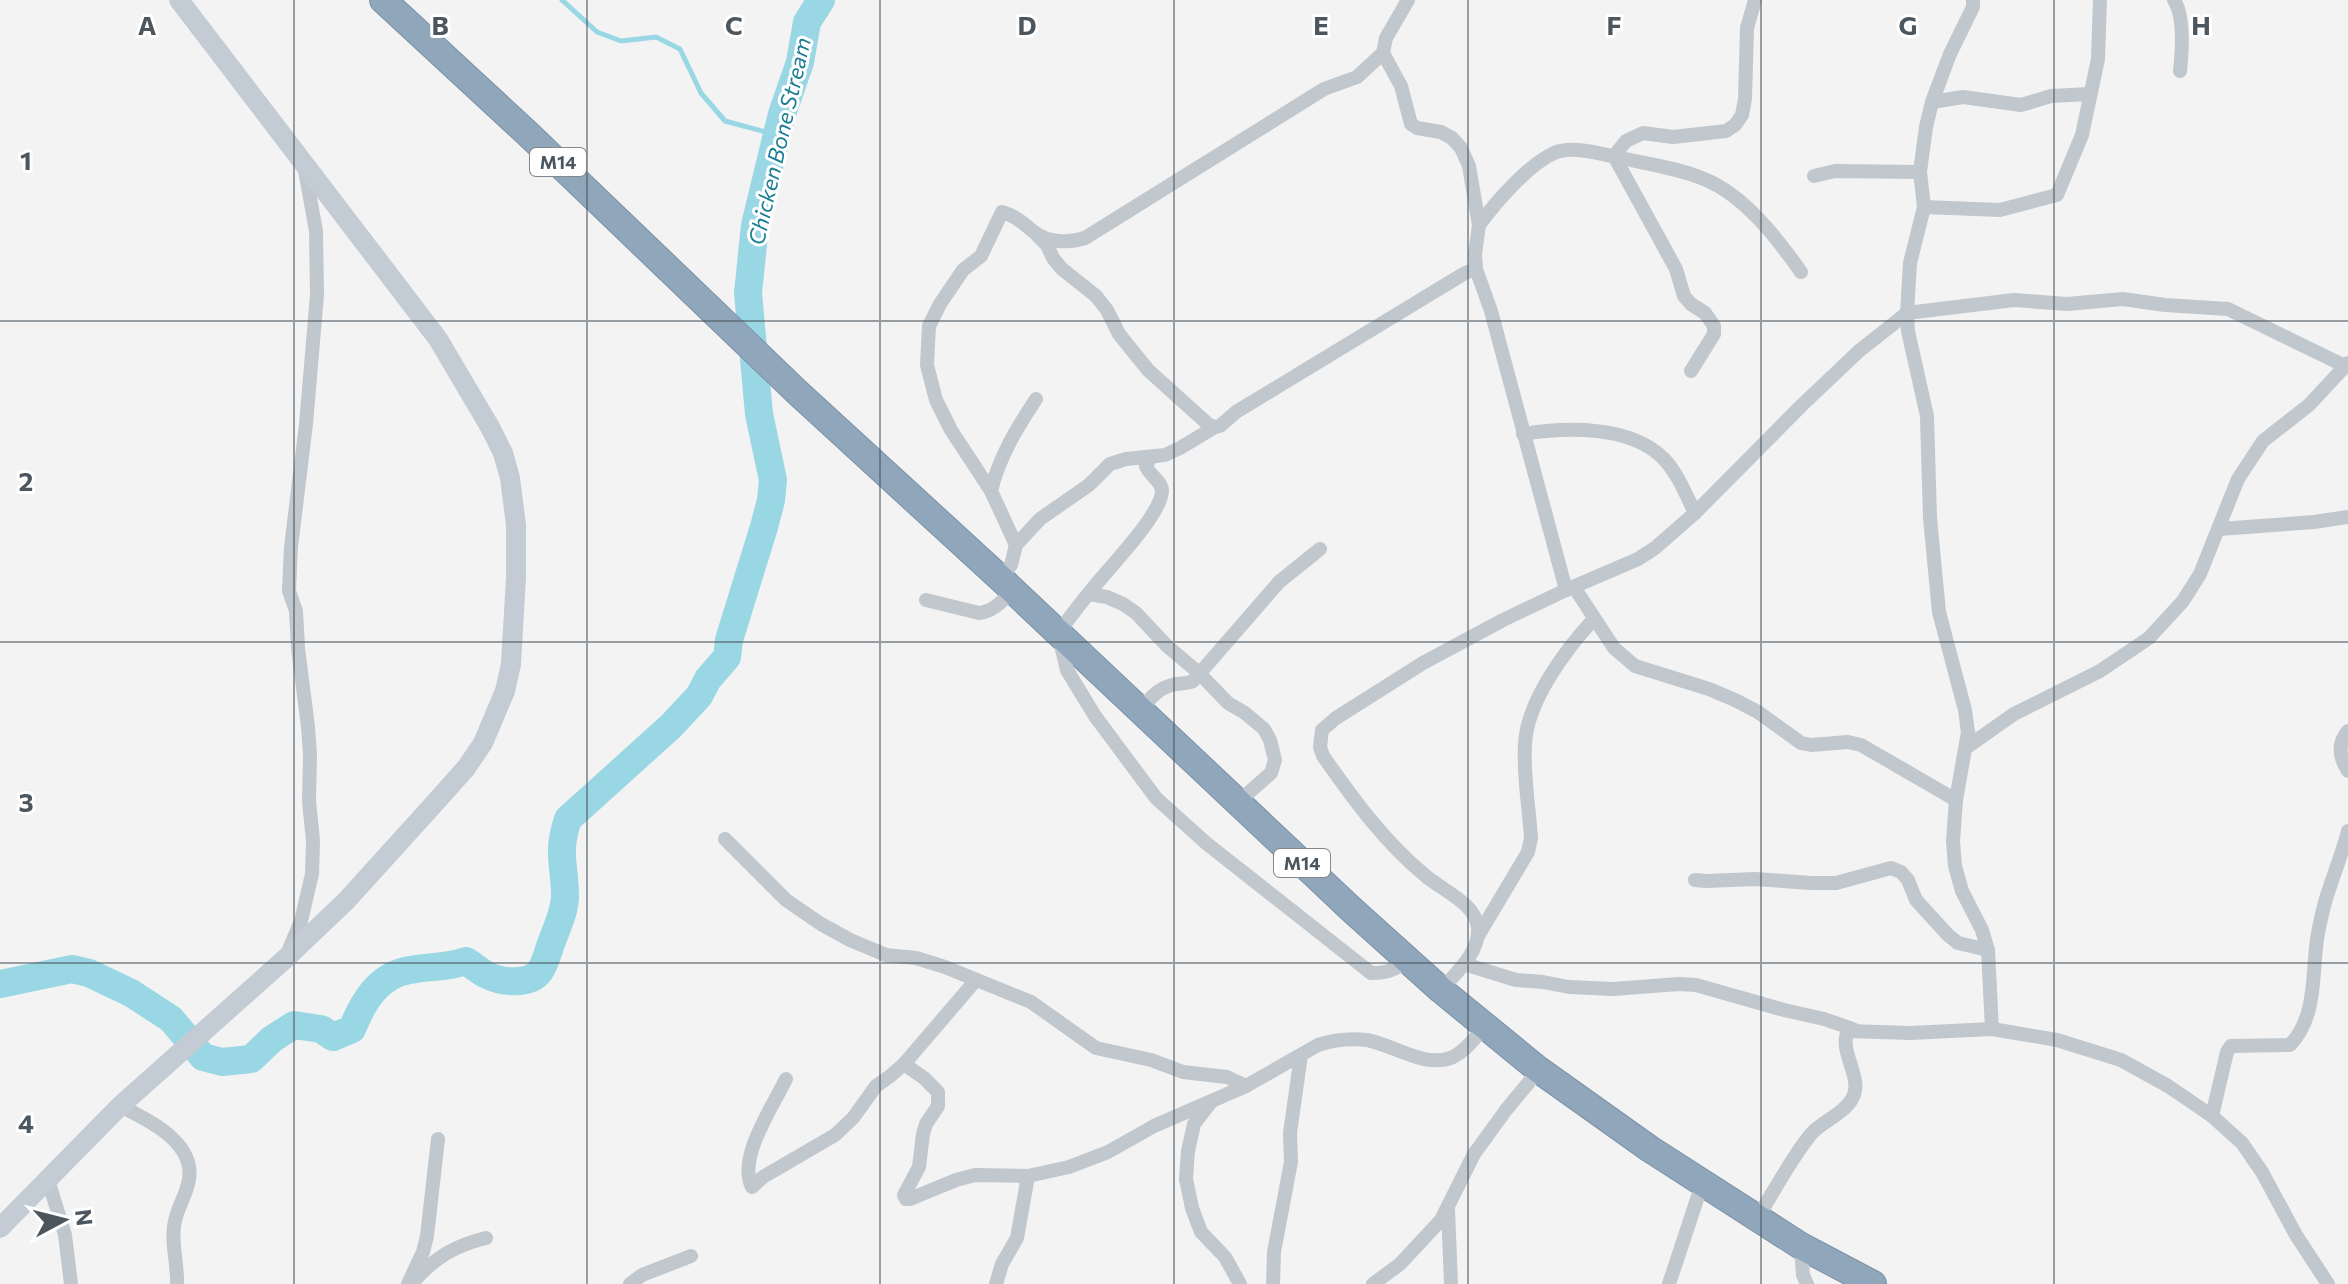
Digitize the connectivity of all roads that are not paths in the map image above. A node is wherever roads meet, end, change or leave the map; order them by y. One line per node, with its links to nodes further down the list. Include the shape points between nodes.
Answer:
1 (179, 0): 13 (street)
2 (383, 0): 34 (highway, M14)
3 (1408, 0): 8 (street)
4 (1755, 0): 12 (street, via 1747,28 1745,99 1735,125 1726,131 1673,137 1643,133 1626,141)
5 (1973, 0): 11 (street)
6 (2100, 0): 10 (street, via 2098,59)
7 (2174, 0): 9 (street)
8 (1383, 53): 17 (street, via 1401,86 1411,124 1441,132 1461,148); 18 (street, via 1357,77 1324,89 1085,238 1060,241)
9 (2180, 71)
10 (2090, 94): 11 (street, via 2051,96 2021,105 1963,97); 16 (street, via 2082,135 2057,195 2000,210)
11 (1932, 102): 14 (street)
12 (1614, 156): 17 (street, via 1556,152 1506,193); 20 (street, via 1705,179 1725,190 1763,224); 23 (street, via 1676,269 1684,296 1714,326)
13 (303, 162): 52 (street, via 316,231 317,283 289,591 296,611 308,727 313,841 301,921); 52 (street, via 438,339 490,427 503,453 514,499 516,577 511,664 483,743 414,827)
14 (1920, 172): 15 (street, via 1835,171); 16 (street)
15 (1814, 176)
16 (1924, 207): 21 (street, via 1910,263)
17 (1479, 225): 19 (street)
18 (1037, 235): 25 (street, via 1062,269 1096,296 1148,370); 28 (street, via 1002,212 981,256 963,270 929,326 927,365 936,400)
19 (1476, 269): 25 (street); 26 (street)
20 (1801, 272)
21 (1907, 313): 22 (street, via 2014,300 2067,304 2123,299 2228,309); 29 (street, via 1859,351); 43 (street, via 1927,416 1934,580 1965,710)
22 (2347, 364): 31 (street, via 2309,405 2263,441 2238,479)
23 (1691, 371)
24 (1036, 399): 28 (street, via 1001,458)
25 (1215, 427): 27 (street)
26 (1523, 434): 29 (street, via 1581,429 1628,437 1664,458); 35 (street)
27 (1150, 458): 32 (street, via 1110,464 1040,519); 36 (street, via 1148,473 1161,487 1157,506)
28 (991, 491): 32 (street)
29 (1695, 513): 35 (street, via 1638,559)
30 (2348, 517): 31 (street)
31 (2219, 529): 43 (street, via 2189,592 2149,638 2100,671 2014,714)
32 (1016, 545): 34 (street)
33 (1320, 549): 40 (street, via 1279,582)
34 (1007, 585): 37 (street, via 987,612); 39 (highway, M14)
35 (1570, 588): 38 (street); 50 (street, via 1423,663 1322,730 1323,756 1366,815 1408,861 1470,910)
36 (1089, 594): 39 (street); 40 (street, via 1136,613)
37 (926, 600)
38 (1594, 619): 45 (street, via 1635,666 1735,700 1801,743 1861,745); 50 (street, via 1561,657 1532,713 1525,744 1528,852)
39 (1058, 633): 41 (highway, M14); 53 (street, via 1067,670 1156,798 1371,973 1397,969)
40 (1199, 673): 41 (street, via 1189,684 1163,689); 46 (street, via 1264,729 1274,750 1271,773)
41 (1140, 710): 46 (highway, M14)
42 (2348, 731): 44 (street, via 2340,751)
43 (1967, 747): 45 (street)
44 (2348, 771)
45 (1956, 800): 51 (street, via 1955,866)
46 (1238, 802): 53 (highway, M14)
47 (2348, 831): 67 (street, via 2325,903 2309,1008 2299,1035 2290,1045 2231,1046)
48 (725, 839): 55 (street, via 786,900 821,924 886,955 916,958)
49 (1695, 880): 51 (street, via 1836,883 1891,868 1908,880 1916,900 1948,935)
50 (1478, 937): 54 (street)
51 (1988, 950): 59 (street)
52 (285, 959): 66 (street)
53 (1407, 960): 56 (highway, M14)
54 (1464, 964): 56 (street); 58 (street, via 1516,980 1569,987 1696,985)
55 (976, 980): 61 (street); 64 (street, via 1031,1002 1096,1048 1183,1072 1227,1077)
56 (1441, 990): 57 (highway, M14)
57 (1485, 1027): 60 (street, via 1464,1049 1437,1060 1365,1040 1329,1041); 62 (highway, M14)
58 (1853, 1029): 59 (street); 73 (street, via 1845,1039 1854,1095 1812,1133)
59 (1992, 1029): 67 (street, via 2057,1040 2121,1060)
60 (1301, 1055): 64 (street); 84 (street)
61 (904, 1064): 63 (street, via 876,1086 835,1135 752,1187 752,1152); 69 (street, via 938,1092 938,1106 926,1124 919,1167 906,1199 975,1175)
62 (1539, 1070): 71 (highway, M14); 72 (street, via 1474,1154)
63 (786, 1079)
64 (1246, 1086): 65 (street)
65 (1211, 1101): 69 (street, via 1108,1152); 83 (street, via 1194,1124 1186,1179 1201,1232 1225,1257)
66 (120, 1106): 70 (street); 79 (street, via 174,1141 188,1161 189,1179 174,1223)
67 (2212, 1116): 90 (street, via 2253,1158)
68 (438, 1139): 80 (street, via 427,1236)
69 (1028, 1176): 82 (street, via 1017,1238)
70 (48, 1180): 74 (street); 78 (street, via 65,1235)
71 (1702, 1184): 73 (highway, M14); 87 (street)
72 (1448, 1210): 85 (street, via 1400,1264); 86 (street)
73 (1757, 1219): 76 (highway, M14)
74 (0, 1228)
75 (486, 1238): 80 (street, via 445,1253)
76 (1801, 1246): 88 (street); 89 (highway, M14)
77 (691, 1256): 81 (street)
78 (71, 1284)
79 (177, 1284)
80 (410, 1284)
81 (630, 1284)
82 (996, 1284)
83 (1240, 1284)
84 (1273, 1284)
85 (1373, 1284)
86 (1451, 1284)
87 (1669, 1284)
88 (1807, 1284)
89 (1873, 1284)
90 (2328, 1284)

